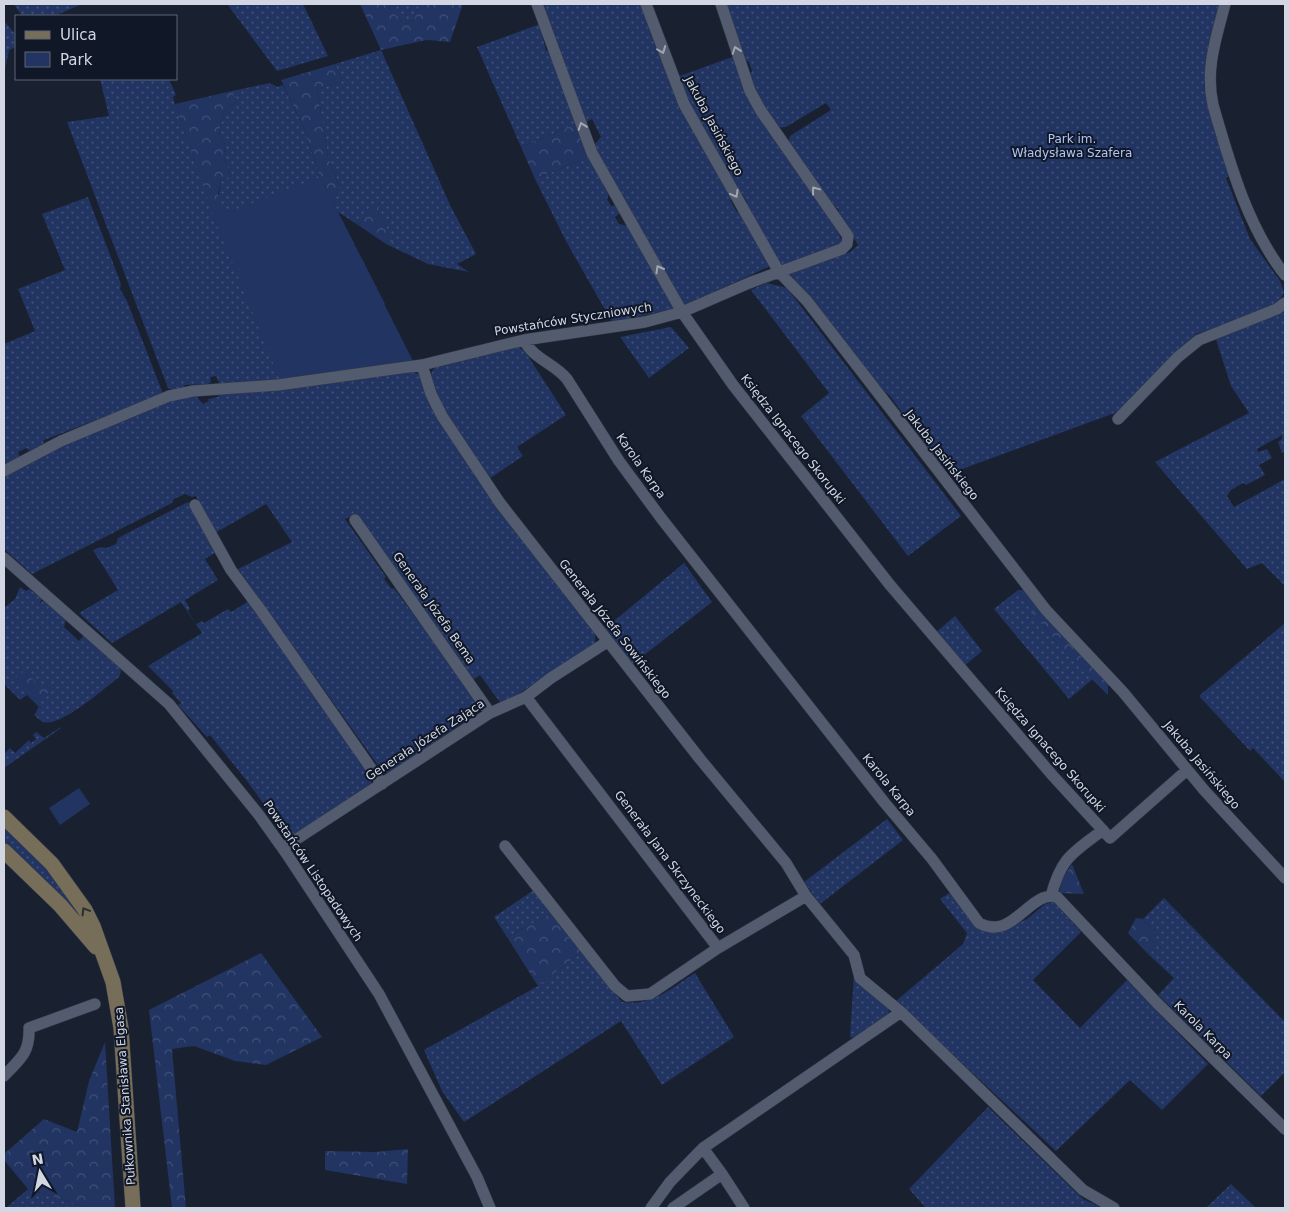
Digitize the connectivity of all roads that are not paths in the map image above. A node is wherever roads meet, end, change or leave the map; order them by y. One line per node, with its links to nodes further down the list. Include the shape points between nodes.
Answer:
1 (537, 4): 8 (street, Księdza Ignacego Skorupki, one-way to 1, via 588,145)
2 (646, 4): 5 (street, Jakuba Jasińskiego, one-way to 5, via 684,104)
3 (721, 4): 5 (street, Powstańców Styczniowych, one-way to 3, via 842,249 848,236 760,111 750,91)
4 (1225, 4): 6 (street, via 1209,87 1246,207)
5 (779, 272): 8 (street, Powstańców Styczniowych); 19 (street, Jakuba Jasińskiego, via 807,301 1046,610 1123,692)
6 (1285, 275)
7 (1285, 303): 11 (street, via 1199,340)
8 (682, 312): 9 (street, Powstańców Styczniowych, via 645,322); 22 (street, Księdza Ignacego Skorupki, via 745,400 890,585)
9 (524, 340): 10 (street, Powstańców Styczniowych); 28 (street, Karola Karpa, via 528,350 567,379 661,518 932,859 973,917 984,926 998,926 1012,921 1041,899)
10 (422, 366): 12 (street, Powstańców Styczniowych, via 169,396 61,441); 16 (street, Generała Józefa Sowińskiego, via 431,394 460,446)
11 (1118, 419)
12 (4, 470)
13 (195, 505): 20 (street, via 231,570)
14 (355, 520): 18 (street, Generała Józefa Bema)
15 (4, 558): 24 (street, Powstańców Listopadowych, via 169,705)
16 (607, 642): 17 (street, Generała Józefa Zająca); 27 (street, Generała Józefa Sowińskiego, via 786,863)
17 (526, 697): 18 (street, Generała Józefa Zająca); 29 (street, Generała Jana Skrzyneckiego)
18 (490, 713): 20 (street, Generała Józefa Zająca)
19 (1187, 770): 22 (street); 26 (street, Jakuba Jasińskiego)
20 (382, 784): 24 (street, Generała Józefa Zająca)
21 (4, 817): 30 (street, Pułkownika Stanisława Elgasa, one-way to 21, via 93,926 67,884 37,847)
22 (1107, 834): 28 (street, via 1065,860)
23 (504, 846): 29 (street, Generała Jana Skrzyneckiego, via 615,986 627,996 650,994)
24 (283, 848): 38 (street, Powstańców Listopadowych, via 399,1028)
25 (4, 851): 30 (street, Pułkownika Stanisława Elgasa, via 60,905)
26 (1285, 878)
27 (806, 896): 29 (street); 32 (street, Generała Józefa Sowińskiego, via 854,955 860,978)
28 (1051, 896): 34 (street, Karola Karpa, via 1061,901 1157,1003)
29 (718, 948)
30 (103, 956): 37 (street, Pułkownika Stanisława Elgasa, via 113,982 121,1028)
31 (95, 1004): 33 (street, via 29,1028 30,1044 26,1053)
32 (901, 1012): 35 (street); 42 (street, Generała Józefa Sowińskiego, via 1083,1190)
33 (4, 1076)
34 (1285, 1129)
35 (703, 1148): 36 (street); 39 (street, via 670,1182)
36 (722, 1174): 40 (street); 41 (street)
37 (133, 1208)
38 (490, 1208)
39 (651, 1208)
40 (673, 1208)
41 (744, 1208)
42 (1114, 1208)

